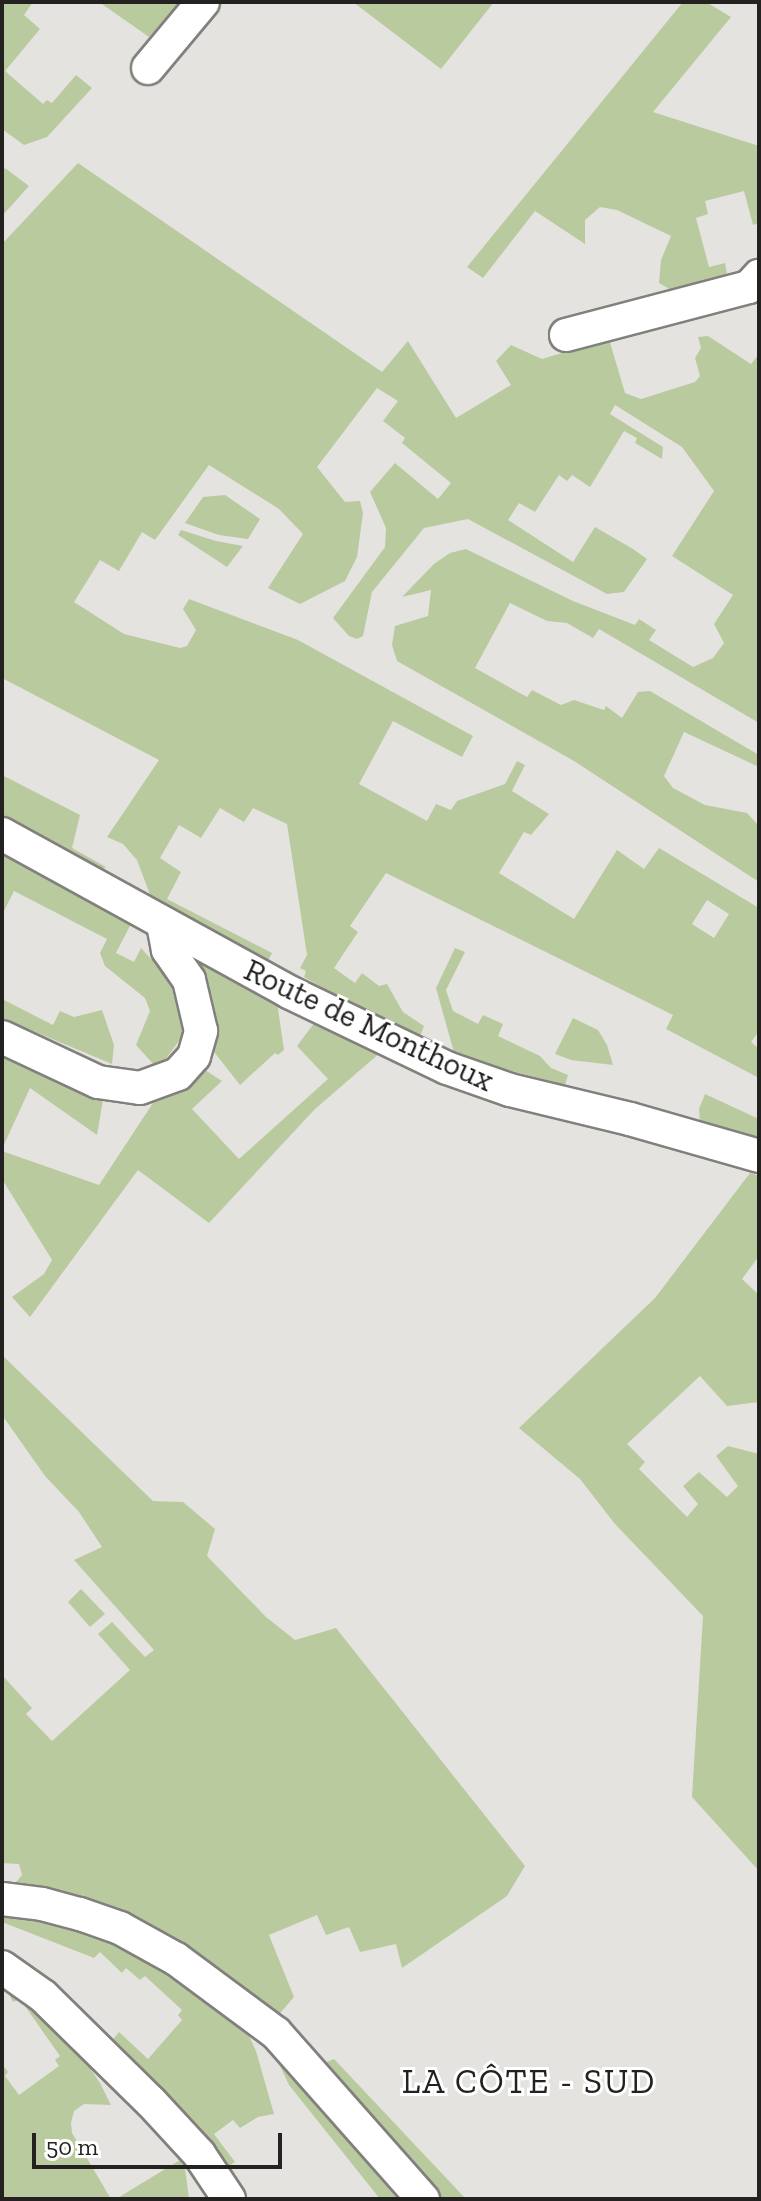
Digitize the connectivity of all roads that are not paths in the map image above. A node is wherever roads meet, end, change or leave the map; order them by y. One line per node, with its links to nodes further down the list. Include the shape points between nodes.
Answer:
1 (203, 2): 2 (street)
2 (148, 68)
3 (759, 276): 4 (street, via 749,287)
4 (566, 335)
5 (2, 834): 6 (street, Route de Monthoux)
6 (163, 924): 7 (street, via 168,950 189,980 201,1031 194,1056 178,1074 140,1088 98,1082); 8 (street, Route de Monthoux, via 447,1068 510,1090)
7 (2, 1037)
8 (759, 1156)
9 (2, 1899): 12 (street, via 80,1914 120,1928 176,1959 276,2033)
10 (2, 1967): 11 (street, via 43,1996 151,2102 199,2154)
11 (229, 2199)
12 (423, 2199)

